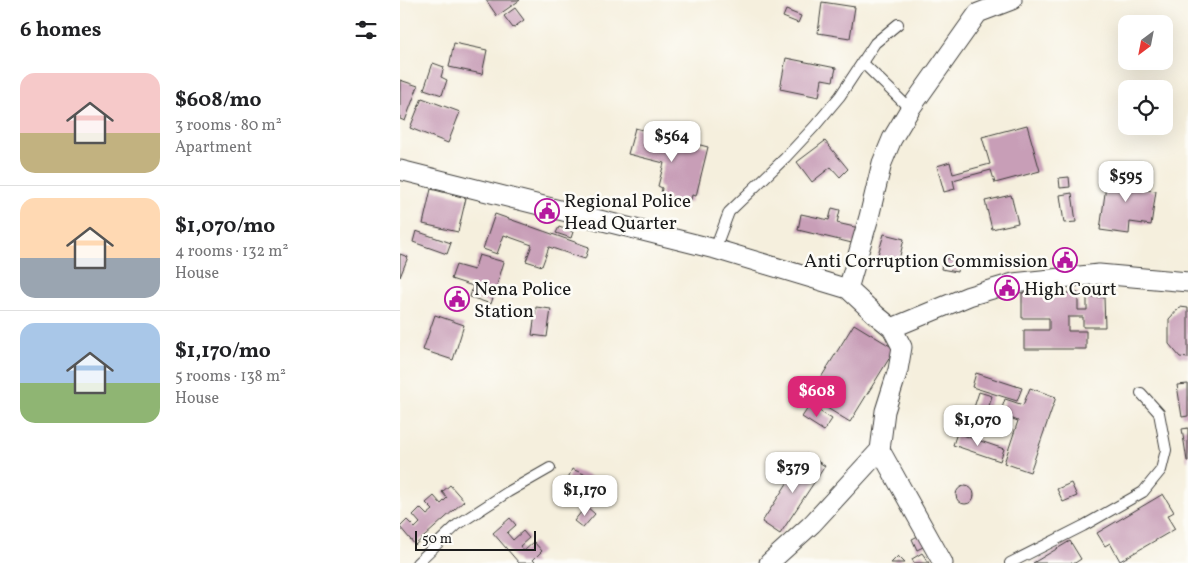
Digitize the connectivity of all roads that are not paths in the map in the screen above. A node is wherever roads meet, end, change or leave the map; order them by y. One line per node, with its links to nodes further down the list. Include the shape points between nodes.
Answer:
1 (1012, 0): 4 (street, via 978,13)
2 (898, 24): 3 (lane, via 875,43)
3 (862, 62): 4 (lane); 6 (lane, via 814,127 729,212)
4 (910, 109): 8 (street, via 882,162)
5 (400, 170): 6 (street)
6 (715, 249): 8 (street)
7 (1188, 282): 9 (street, via 1098,274 1013,283 969,296)
8 (848, 289): 9 (street)
9 (892, 328): 11 (street, via 902,347 885,411)
10 (1141, 393): 16 (lane, via 1159,413 1166,450 1161,470 1143,492)
11 (880, 450): 14 (street, via 812,524); 15 (street)
12 (550, 468): 13 (lane, via 457,525)
13 (416, 563)
14 (769, 563)
15 (943, 563)
16 (1010, 563)

